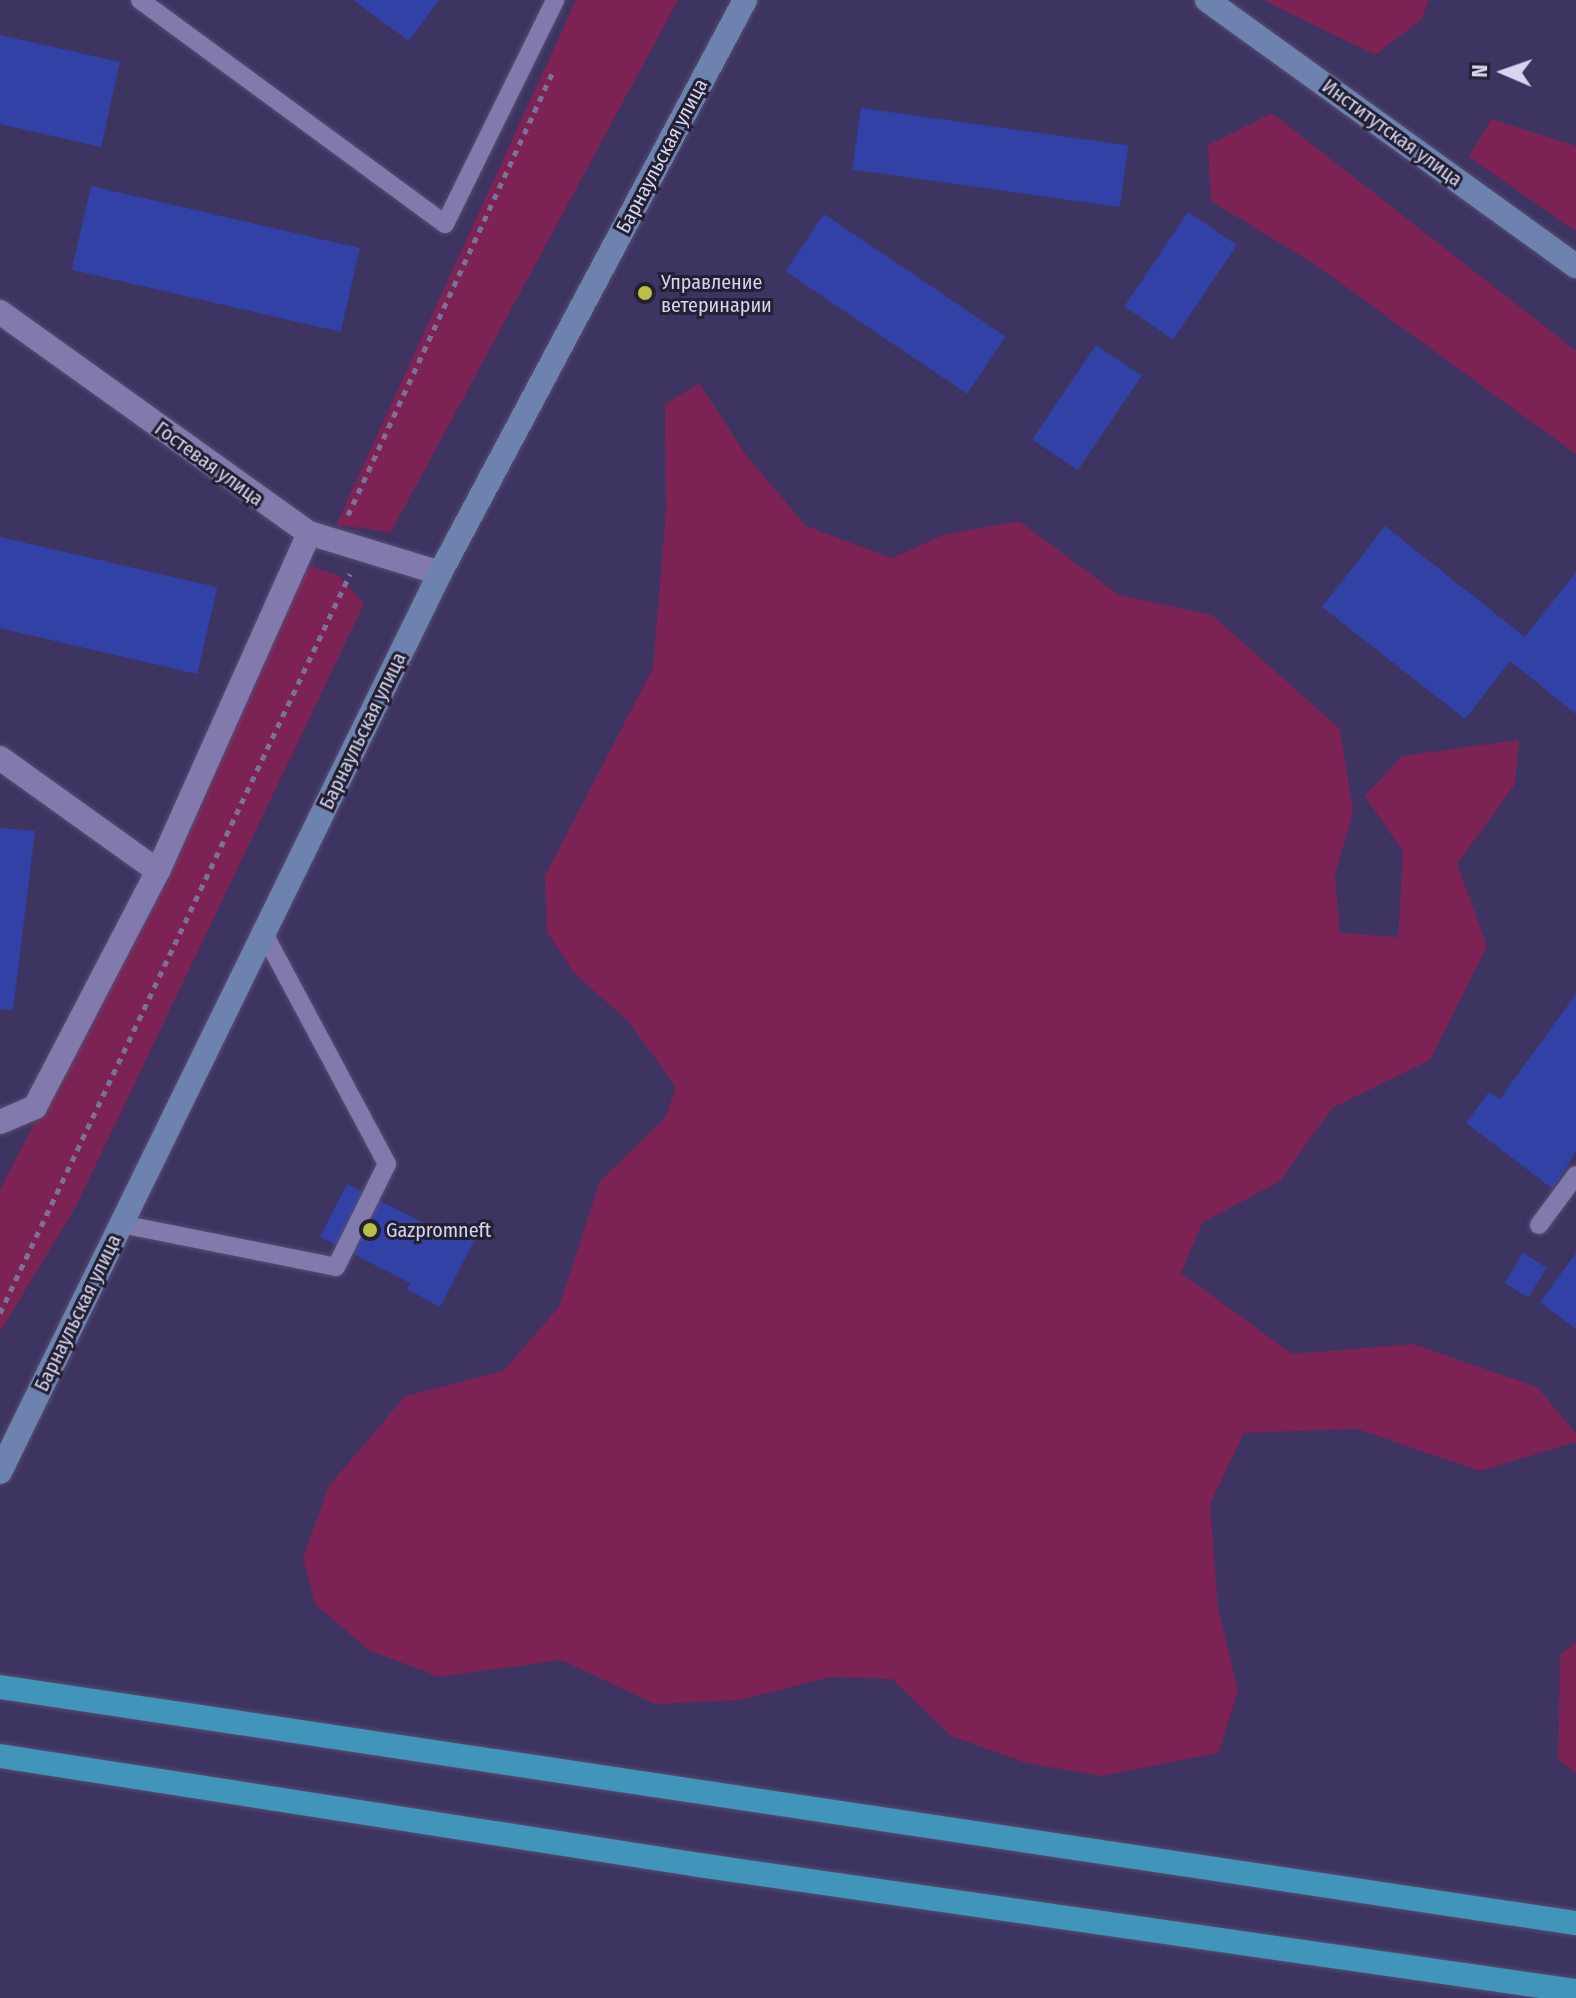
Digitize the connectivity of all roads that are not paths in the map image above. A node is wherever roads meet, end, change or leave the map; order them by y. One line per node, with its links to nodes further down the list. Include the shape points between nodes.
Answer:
1 (140, 0): 2 (lane, via 445,224)
2 (555, 0)
3 (745, 0): 8 (street, Барнаульская улица)
4 (1207, 0): 5 (street, Институтская улица)
5 (1576, 266)
6 (0, 312): 7 (street, Гостевая улица)
7 (309, 533): 8 (street, Гостевая улица); 10 (street)
8 (440, 573): 11 (street, Барнаульская улица)
9 (0, 758): 10 (street)
10 (158, 871): 12 (street, via 35,1107)
11 (264, 934): 14 (street, Барнаульская улица); 14 (lane, via 387,1164 336,1267)
12 (0, 1122)
13 (1576, 1175): 15 (lane)
14 (121, 1224): 16 (street, Барнаульская улица)
15 (1539, 1225)
16 (0, 1472)
17 (0, 1687): 19 (highway)
18 (0, 1756): 20 (highway, via 715,1868)
19 (1576, 1923)
20 (1576, 1991)

